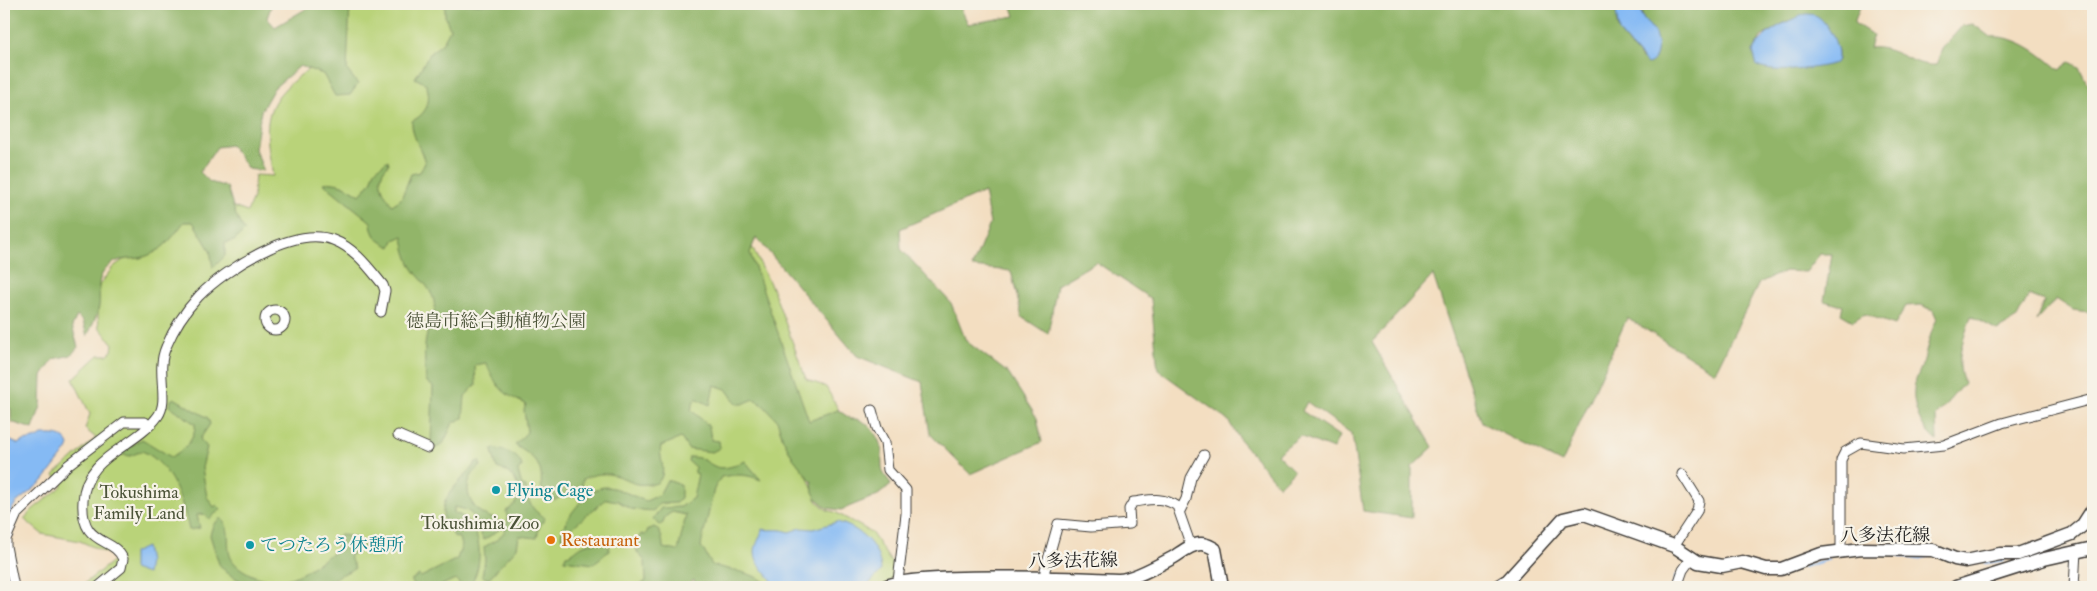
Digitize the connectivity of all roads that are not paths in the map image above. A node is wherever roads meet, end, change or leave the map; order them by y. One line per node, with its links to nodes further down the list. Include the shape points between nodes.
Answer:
1 (381, 312): 4 (street, via 383,285 359,256 332,240 311,237 282,243 232,271 191,305 163,355 160,373 162,407)
2 (2093, 399): 16 (street, via 2002,423 1944,445 1904,449 1861,443 1850,447 1841,460)
3 (872, 410): 18 (street, via 887,451 888,470 906,490)
4 (149, 426): 12 (street, via 145,422 124,422 68,465 18,514); 22 (street, via 107,456 86,486 83,503 89,530 117,550 123,559 121,568)
5 (398, 435): 6 (street)
6 (428, 448)
7 (1204, 455): 10 (street, via 1191,478)
8 (1682, 474): 14 (street, via 1699,501 1697,511)
9 (2093, 509): 11 (main road, 八多法花線)
10 (1180, 511): 13 (street); 19 (street, via 1169,501 1152,498 1133,502 1129,509 1130,524 1058,524)
11 (2075, 542): 15 (main road, 八多法花線); 16 (main road, 八多法花線, via 1966,561 1955,560 1933,550 1879,548); 27 (main road, 八多法花線); 28 (street)
12 (5, 545): 21 (street)
13 (1191, 546): 20 (main road, 八多法花線); 24 (main road, via 1201,544 1215,549)
14 (1674, 546): 17 (main road, 八多法花線); 25 (main road, 八多法花線, via 1584,514 1563,519 1508,580)
15 (2093, 548)
16 (1841, 551): 17 (main road, 八多法花線, via 1821,554 1781,569 1766,569 1742,562 1713,565)
17 (1691, 559): 26 (street)
18 (898, 582): 19 (main road, 八多法花線, via 956,579); 23 (main road, 八多法花線)
19 (1045, 583): 20 (main road, 八多法花線, via 1088,577)
20 (1122, 584)
21 (14, 587)
22 (98, 587)
23 (885, 587)
24 (1222, 587)
25 (1497, 587)
26 (1677, 587)
27 (1956, 587)
28 (2074, 587)

